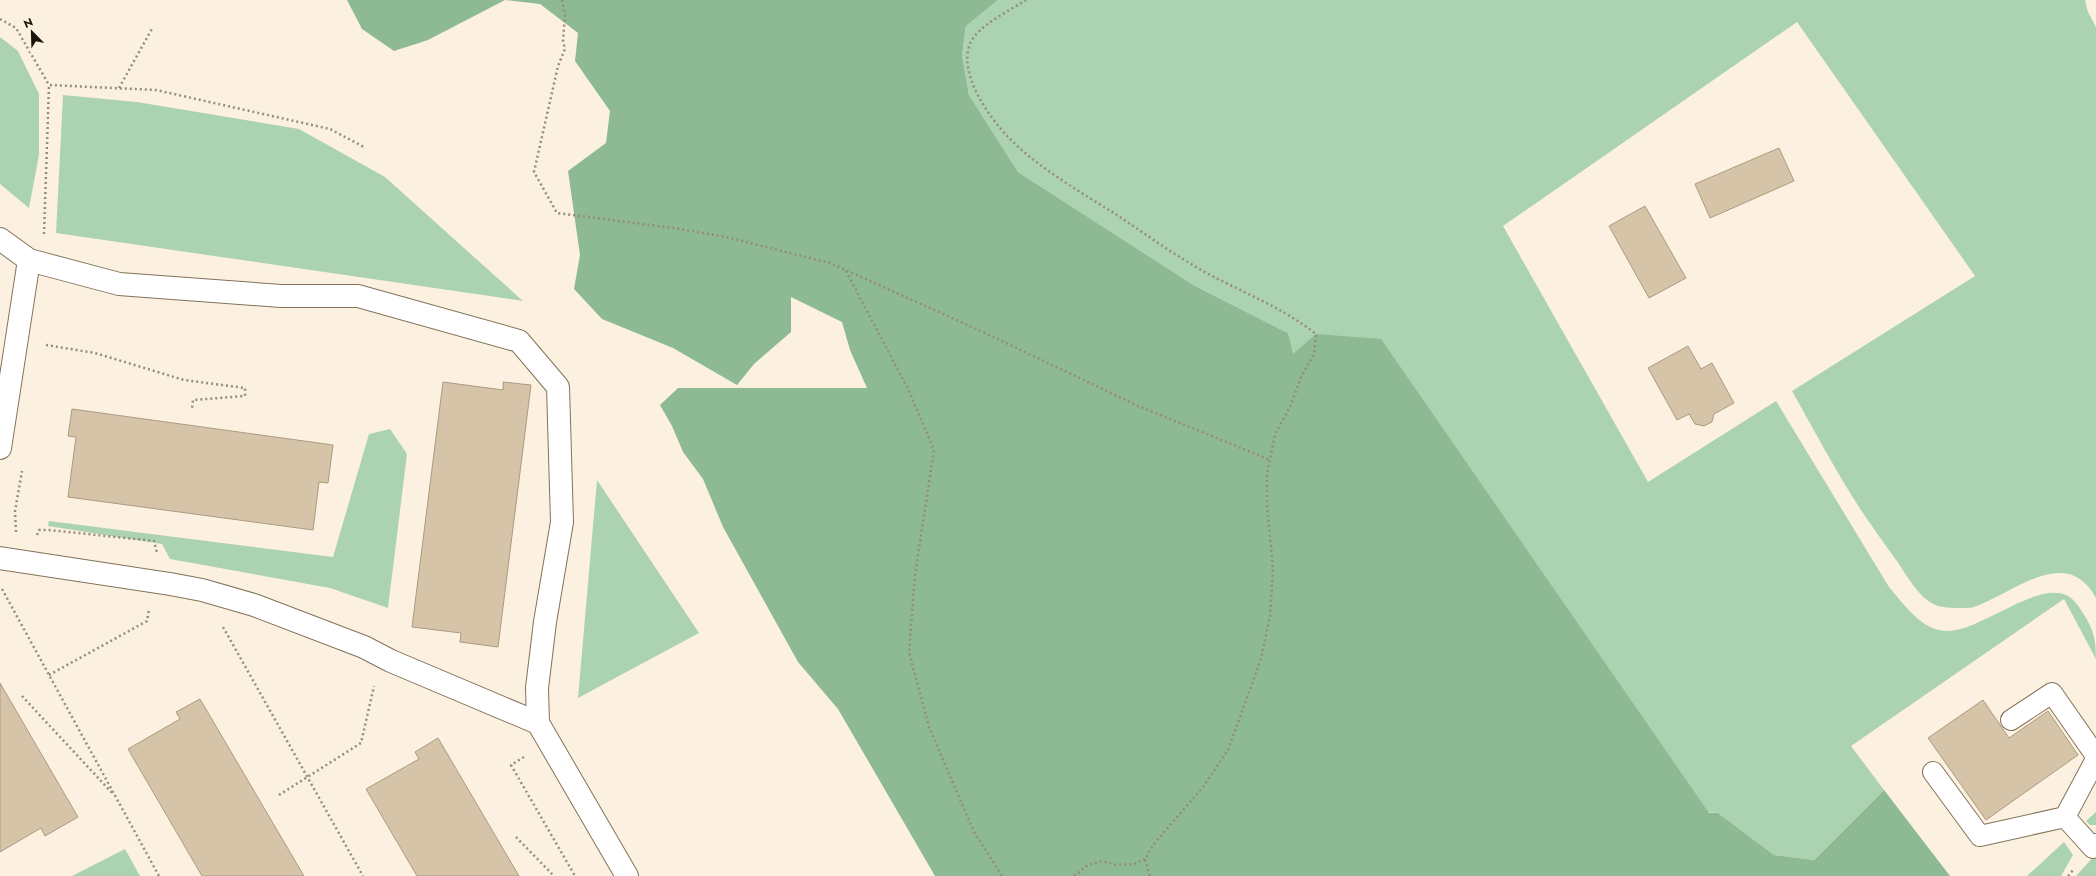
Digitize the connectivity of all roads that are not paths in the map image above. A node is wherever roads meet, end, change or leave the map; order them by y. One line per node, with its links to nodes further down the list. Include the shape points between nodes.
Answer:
1 (0, 239): 2 (street)
2 (29, 260): 3 (street); 6 (street, via 119,284 282,296 358,296 519,341 558,387 562,522 537,688)
3 (0, 448)
4 (0, 558): 6 (street, via 202,590 254,605 364,647 391,661)
5 (2011, 720): 7 (lane, via 2052,693)
6 (538, 723): 12 (street)
7 (2096, 756)
8 (2096, 759): 10 (lane)
9 (1933, 772): 10 (lane, via 1980,836)
10 (2065, 817): 11 (lane, via 2093,848)
11 (2096, 844)
12 (627, 876)

